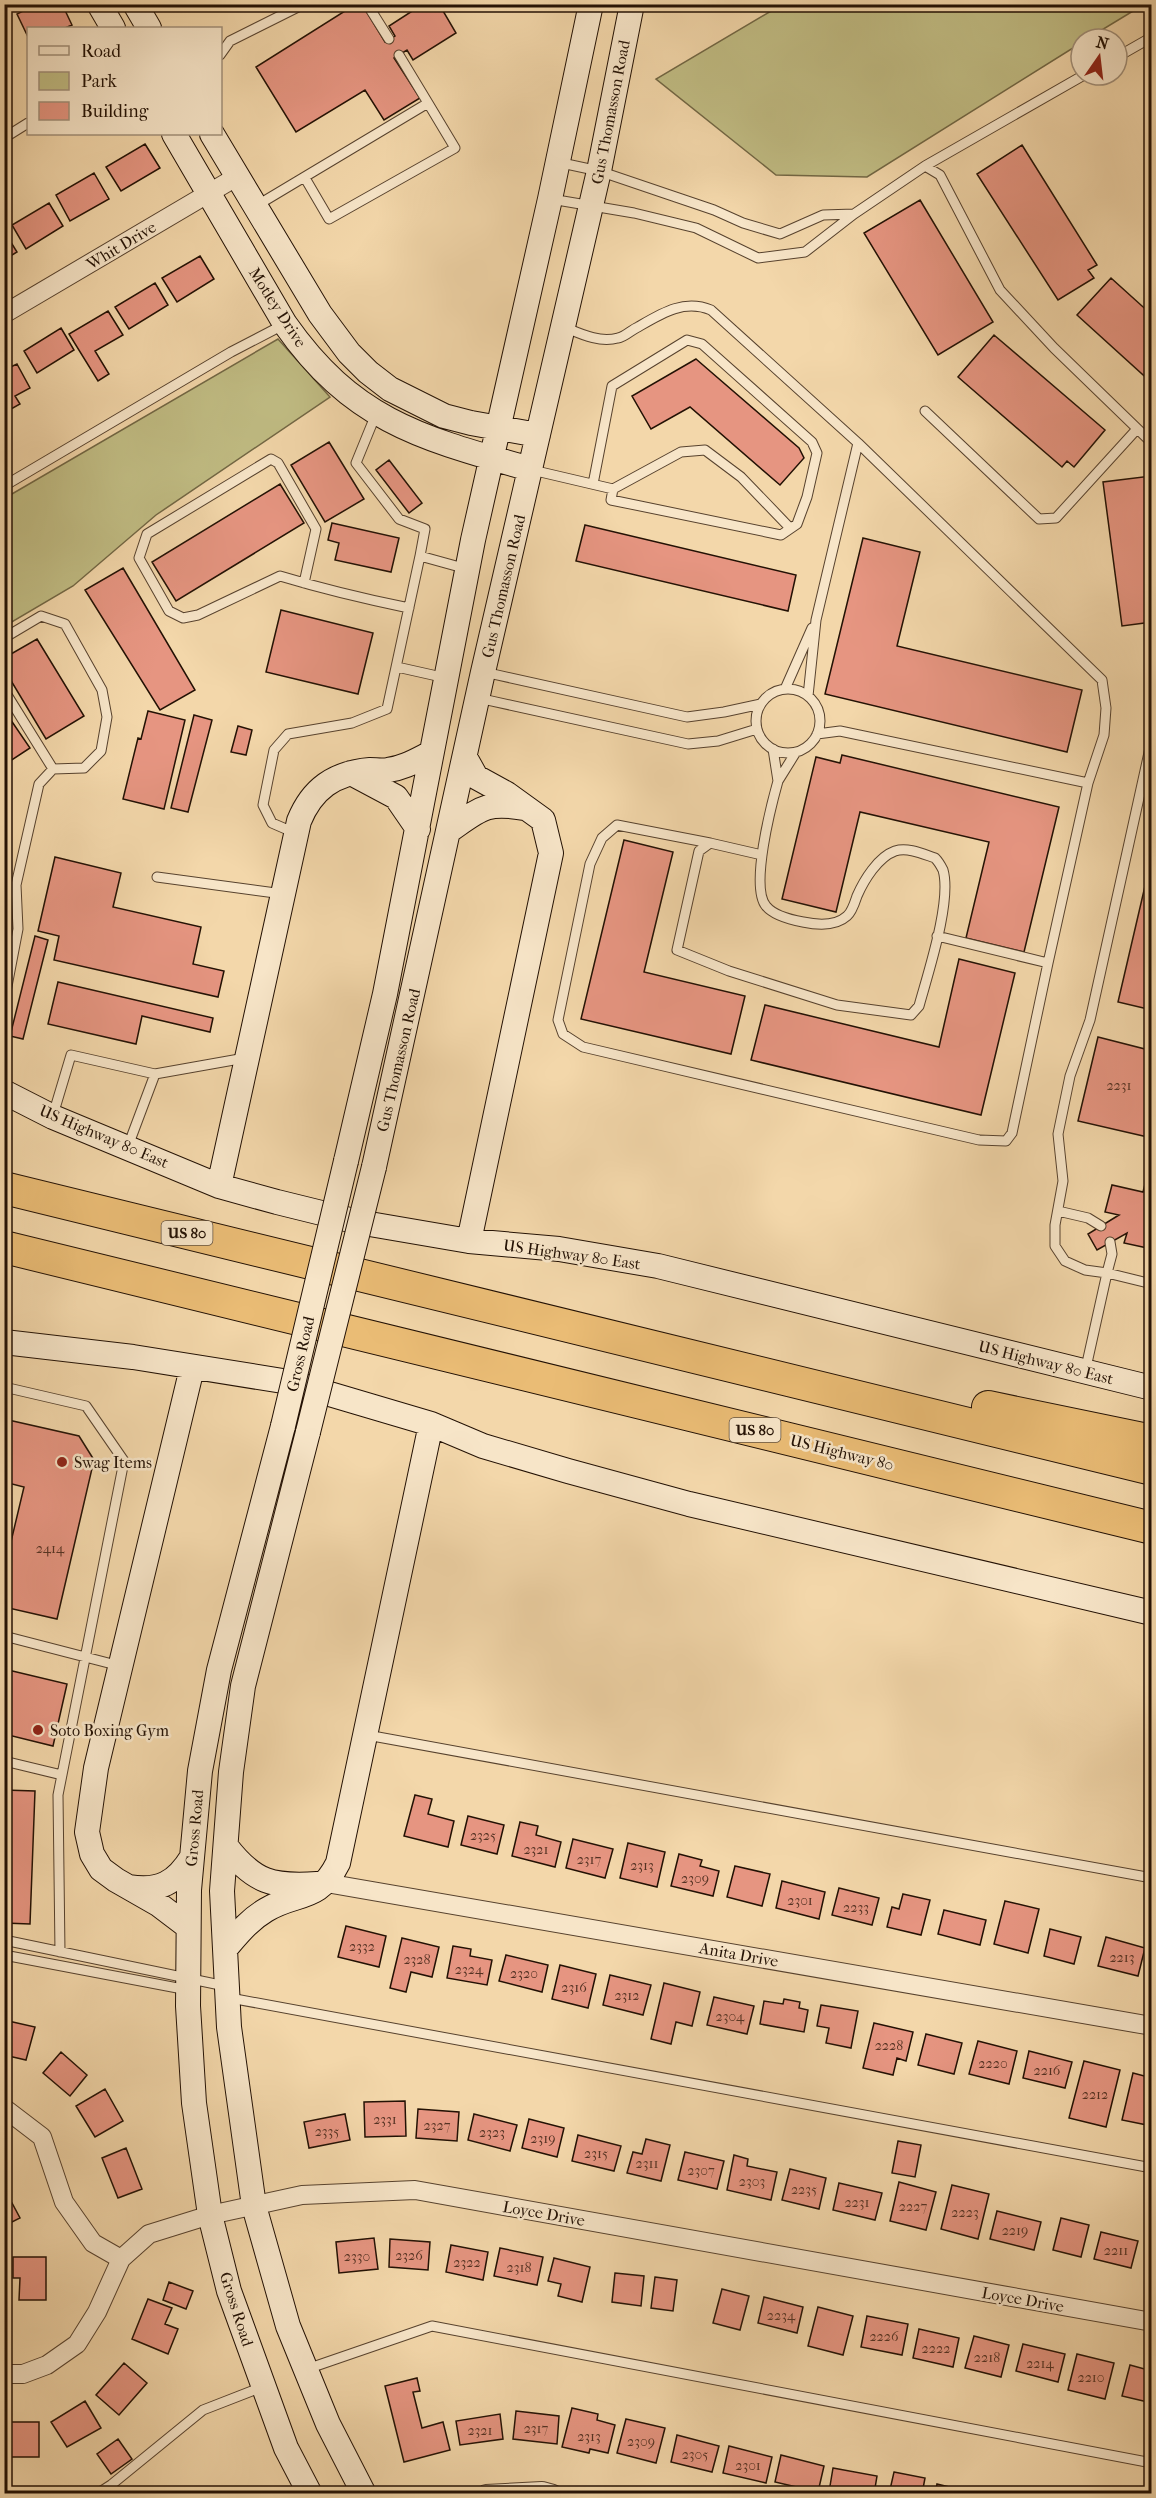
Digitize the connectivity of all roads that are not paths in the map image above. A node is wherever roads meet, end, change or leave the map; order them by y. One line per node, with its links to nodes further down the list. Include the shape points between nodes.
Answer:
1 (99, 4): 7 (main road)
2 (135, 4): 8 (main road)
3 (304, 4): 12 (lane, via 230,41)
4 (367, 4): 10 (lane)
5 (591, 4): 20 (main road, Gus Thomasson Road)
6 (632, 4): 22 (main road, Gus Thomasson Road)
7 (112, 27)
8 (148, 27)
9 (1152, 37): 11 (lane)
10 (389, 39)
11 (1129, 50)
12 (222, 52)
13 (399, 55): 15 (lane)
14 (1069, 84): 21 (lane)
15 (428, 103): 24 (lane); 24 (lane, via 455,148 329,219)
16 (27, 124): 19 (lane)
17 (175, 135): 25 (main road, Motley Drive)
18 (213, 135): 23 (main road, Motley Drive)
19 (4, 138)
20 (557, 162): 22 (lane); 26 (main road, Gus Thomasson Road)
21 (925, 166): 29 (lane); 39 (lane, via 940,174 1000,290)
22 (599, 171): 28 (main road, Gus Thomasson Road); 30 (lane)
23 (238, 176): 25 (street, Whit Drive); 27 (main road, Motley Drive)
24 (305, 178): 27 (lane)
25 (209, 193): 32 (street, Whit Drive); 33 (main road, Motley Drive)
26 (550, 199): 28 (lane); 38 (main road, Gus Thomasson Road)
27 (256, 206): 35 (main road, Motley Drive, via 320,314 349,353)
28 (590, 207): 31 (lane, via 696,228 758,258); 34 (main road, Gus Thomasson Road)
29 (855, 214): 30 (lane, via 823,215); 31 (lane, via 805,252)
30 (780, 234): 31 (lane)
31 (781, 255)
32 (4, 314)
33 (285, 324): 37 (main road, Motley Drive, via 332,380); 46 (lane)
34 (563, 327): 40 (main road, Gus Thomasson Road); 41 (lane, via 603,340 620,338 678,307 698,305 711,310)
35 (390, 389): 37 (main road); 38 (main road, Motley Drive, via 444,416)
36 (925, 411): 39 (lane, via 1039,519 1056,518)
37 (376, 414): 43 (main road, Motley Drive, via 415,433); 49 (lane, via 356,463 399,519 425,529)
38 (498, 428): 40 (main road, Motley Drive); 43 (main road, Gus Thomasson Road)
39 (1137, 429): 42 (lane)
40 (537, 435): 44 (main road, Gus Thomasson Road)
41 (858, 443): 53 (lane); 75 (lane, via 1102,680 1104,735)
42 (1152, 443)
43 (491, 458): 44 (main road, Motley Drive); 50 (main road, Gus Thomasson Road)
44 (530, 469): 45 (lane); 56 (main road, Gus Thomasson Road)
45 (593, 484): 47 (lane); 48 (lane, via 612,386 687,340 702,344 812,442 817,453 807,497 797,524)
46 (4, 486)
47 (613, 489): 48 (lane, via 611,500 781,535); 48 (lane, via 681,452 705,450 741,477)
48 (790, 528)
49 (420, 556): 50 (lane); 52 (lane)
50 (467, 569): 57 (main road, Gus Thomasson Road)
51 (304, 583): 51 (lane, via 280,576 198,615 183,618 169,611 139,558 147,534 271,459 278,463 316,530); 52 (lane)
52 (409, 608): 55 (lane)
53 (816, 620): 58 (lane); 60 (lane)
54 (4, 638): 72 (lane, via 41,616 65,624 102,690 107,717 101,751 84,768)
55 (397, 667): 57 (lane); 79 (lane, via 387,709 352,723 288,734 274,750 263,805 272,823)
56 (483, 672): 57 (main road); 61 (main road, Gus Thomasson Road); 62 (lane, via 687,717)
57 (446, 678): 61 (main road); 70 (main road, Gus Thomasson Road)
58 (785, 689): 60 (lane); 62 (lane)
59 (4, 690): 72 (lane)
60 (808, 696): 63 (lane)
61 (478, 698): 64 (lane, via 688,744 718,741); 71 (main road, Gus Thomasson Road)
62 (761, 704): 64 (lane)
63 (820, 717): 65 (lane); 66 (lane)
64 (757, 729): 68 (lane)
65 (840, 731): 66 (lane); 75 (lane)
66 (817, 734): 69 (lane)
67 (1152, 739): 96 (lane, via 1090,1020 1070,1076 1058,1134 1063,1181)
68 (773, 749): 69 (lane); 74 (lane)
69 (796, 752): 74 (lane)
70 (431, 753): 73 (main road, via 404,767); 77 (main road, Gus Thomasson Road)
71 (466, 759): 76 (main road, via 476,777); 78 (main road, Gus Thomasson Road)
72 (53, 770): 86 (lane, via 39,784 16,885 18,929)
73 (351, 773): 77 (main road, via 396,797); 79 (main road, via 314,793)
74 (778, 781): 81 (lane)
75 (1088, 783): 85 (lane)
76 (529, 808): 78 (main road, via 488,806); 98 (main road, via 543,820 551,853)
77 (418, 830): 92 (main road, Gus Thomasson Road)
78 (450, 830): 93 (main road, Gus Thomasson Road)
79 (296, 833): 83 (main road)
80 (710, 843): 81 (lane); 84 (lane, via 699,851 677,950 686,954 837,1005 911,1015 919,1006); 85 (lane, via 616,825 602,838 590,864 558,1020 563,1034 583,1047 980,1140 1006,1141 1012,1133)
81 (762, 855): 84 (lane, via 759,892 766,907 786,918 812,924 836,922 849,915 860,889 879,861 896,851 912,850 935,858 943,869 944,896)
82 (157, 877): 83 (lane)
83 (283, 894): 87 (main road)
84 (937, 936): 85 (lane)
85 (1048, 963)
86 (4, 1002)
87 (247, 1057): 88 (lane); 94 (main road)
88 (155, 1074): 90 (lane, via 71,1055); 91 (lane)
89 (4, 1092): 90 (main road, US Highway 80 East)
90 (53, 1117): 91 (main road, US Highway 80 East)
91 (128, 1146): 94 (main road, US Highway 80 East)
92 (346, 1161): 121 (main road, Gross Road, bridge, via 283,1426 219,1670 200,1771)
93 (374, 1167): 120 (main road, Gross Road, bridge, via 243,1686)
94 (219, 1186): 98 (main road, US Highway 80 East, via 358,1222)
95 (4, 1188): 108 (highway, US 80)
96 (1058, 1211): 97 (lane, via 1088,1218); 101 (lane, via 1055,1246 1065,1261)
97 (1101, 1226)
98 (469, 1241): 105 (main road, US Highway 80 East, via 559,1249 658,1266)
99 (1110, 1242): 101 (lane, via 1112,1254)
100 (4, 1247): 112 (highway, US Highway 80 / US 80)
101 (1107, 1274): 102 (lane); 105 (lane)
102 (1152, 1284)
103 (4, 1342): 104 (main road)
104 (192, 1368): 109 (main road, via 289,1382); 116 (main road)
105 (1085, 1372): 107 (main road, US Highway 80 East)
106 (4, 1387): 115 (lane, via 86,1406 124,1461)
107 (1152, 1388)
108 (834, 1391): 110 (highway, via 969,1403); 111 (highway, US 80)
109 (431, 1425): 113 (main road, via 483,1446 689,1504); 117 (main road)
110 (1152, 1441)
111 (1152, 1469)
112 (1152, 1528)
113 (1152, 1613)
114 (4, 1636): 115 (lane)
115 (86, 1657): 116 (lane); 119 (lane)
116 (120, 1666): 124 (main road, via 96,1768 87,1832 92,1854 101,1869)
117 (365, 1734): 122 (lane); 123 (main road, via 338,1863)
118 (4, 1761): 119 (lane)
119 (62, 1775): 128 (lane, via 58,1795)
120 (226, 1846): 123 (main road, via 242,1867 259,1878 280,1884); 127 (main road, Gross Road, via 222,1891)
121 (192, 1857): 124 (main road, via 173,1882 155,1888); 125 (main road, Gross Road)
122 (1152, 1878)
123 (326, 1883): 127 (main road, via 313,1893 268,1908 249,1921); 132 (street, Anita Drive)
124 (129, 1887): 125 (main road)
125 (188, 1926): 130 (main road, Gross Road)
126 (4, 1940): 128 (lane)
127 (225, 1948): 131 (main road, Gross Road)
128 (60, 1952): 130 (lane)
129 (4, 1955): 130 (lane)
130 (188, 1985): 131 (lane); 136 (main road, Gross Road, via 194,2103)
131 (227, 1992): 134 (lane); 135 (main road, Gross Road)
132 (1152, 2026)
133 (4, 2108): 137 (street, via 42,2137 64,2202 93,2243)
134 (1152, 2168)
135 (254, 2206): 136 (street, Loyce Drive); 138 (street, Loyce Drive, via 302,2195 416,2190); 139 (main road, Gross Road, via 288,2326)
136 (210, 2215): 137 (street, Loyce Drive, via 149,2234); 141 (main road, Gross Road, via 229,2291)
137 (121, 2259): 140 (street, Loyce Drive, via 97,2312 77,2344 47,2365 23,2374)
138 (1152, 2322)
139 (306, 2370): 142 (lane, via 432,2326); 145 (main road, Gross Road, via 328,2424)
140 (4, 2374)
141 (264, 2386): 143 (lane, via 202,2410); 144 (main road, Gross Road, via 286,2448)
142 (1152, 2463)
143 (97, 2493)
144 (309, 2493)
145 (364, 2493)
146 (486, 2493): 147 (street)
147 (553, 2493)

